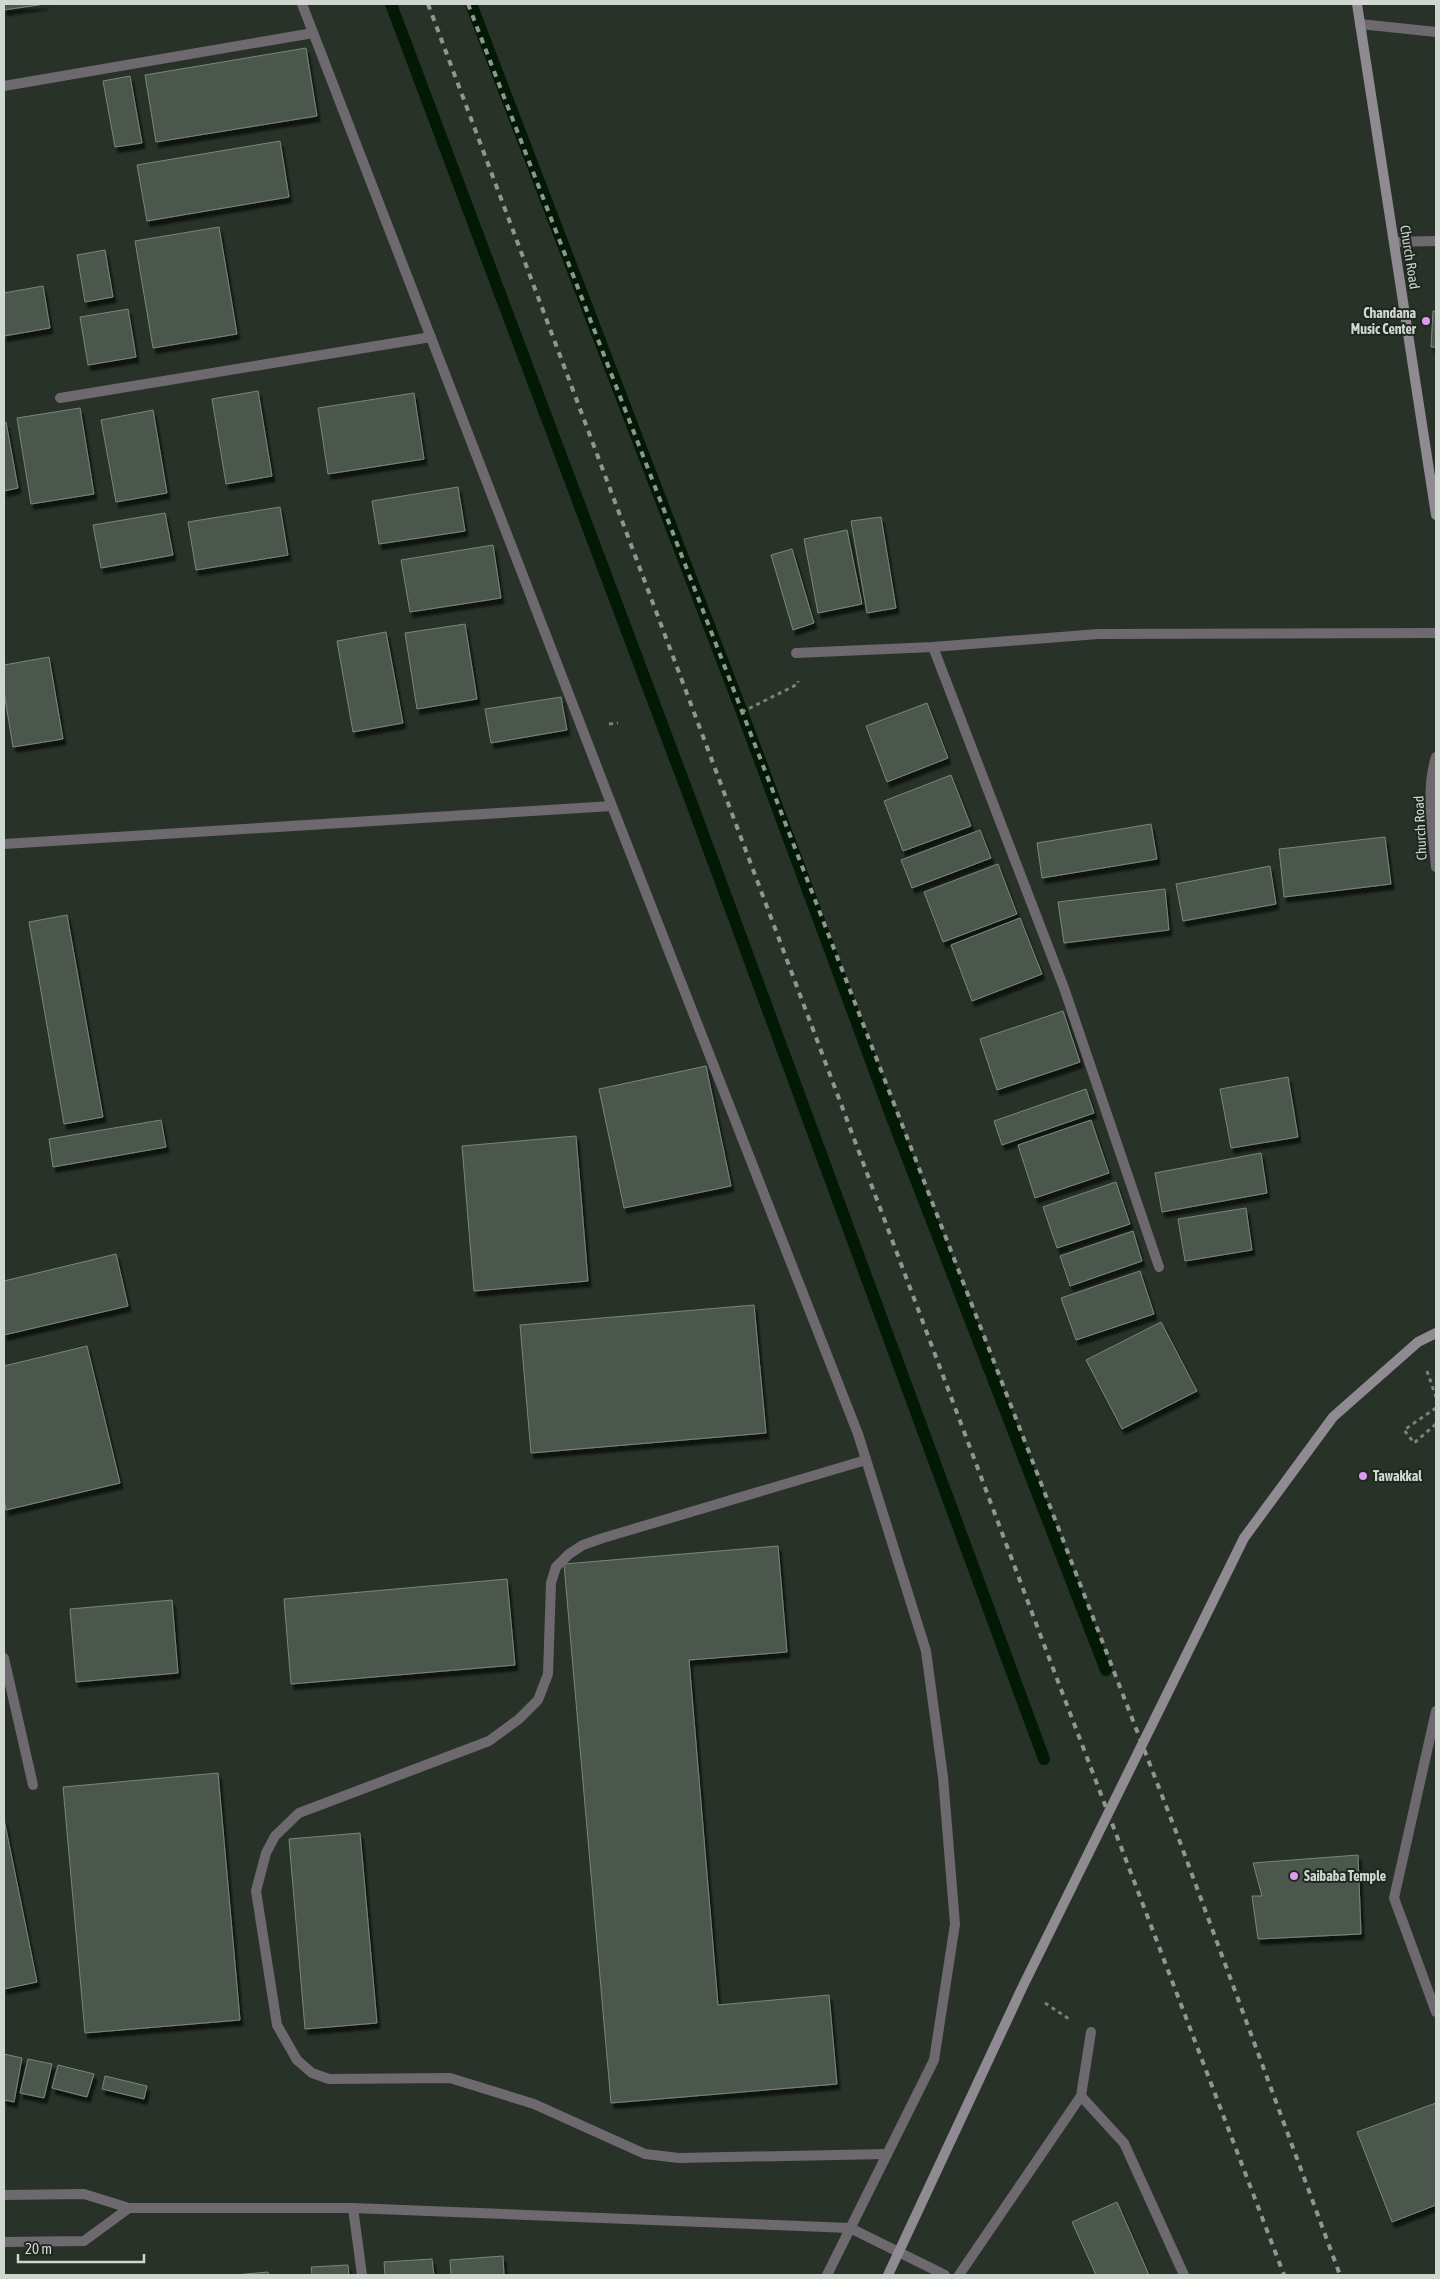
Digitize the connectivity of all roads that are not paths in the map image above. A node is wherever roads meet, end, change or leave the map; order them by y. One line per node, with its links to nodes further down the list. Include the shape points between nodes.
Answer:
1 (302, 4): 5 (street)
2 (1357, 4): 3 (main road, Church Road)
3 (1360, 24): 4 (street); 8 (main road, Church Road)
4 (1436, 32)
5 (313, 34): 6 (street); 9 (street)
6 (4, 86)
7 (1436, 241): 8 (street)
8 (1394, 242): 11 (main road, Church Road)
9 (431, 337): 10 (street); 16 (street)
10 (60, 398)
11 (1436, 515)
12 (1436, 633): 13 (street, via 1098,634)
13 (933, 647): 14 (street); 19 (street, via 1064,988)
14 (796, 653)
15 (1436, 757): 18 (street, Church Road, via 1430,804)
16 (612, 806): 17 (street); 21 (street)
17 (4, 844)
18 (1436, 867)
19 (1159, 1267)
20 (1436, 1333): 36 (main road, bridge, via 1418,1342 1333,1417 1244,1538 1022,1988)
21 (866, 1460): 28 (street, via 926,1651 943,1777 954,1924 934,2060); 28 (street, via 603,1538 569,1554 556,1567 550,1583 548,1674 538,1700 489,1741 299,1814 275,1836 266,1853 256,1891 277,2025 297,2060 312,2073 329,2079 450,2078 534,2104 645,2154 679,2158)
22 (4, 1658): 24 (street)
23 (1436, 1711): 25 (street, via 1394,1898)
24 (33, 1785)
25 (1436, 2012)
26 (1091, 2032): 27 (street)
27 (1081, 2096): 38 (street); 39 (street, via 1124,2143)
28 (887, 2154): 32 (street)
29 (4, 2194): 30 (street, via 84,2194)
30 (129, 2208): 31 (street); 33 (street, via 84,2241)
31 (353, 2208): 32 (street); 34 (street)
32 (850, 2228): 35 (street); 37 (street)
33 (4, 2242)
34 (362, 2275)
35 (827, 2275)
36 (888, 2275)
37 (945, 2275)
38 (959, 2275)
39 (1184, 2275)

